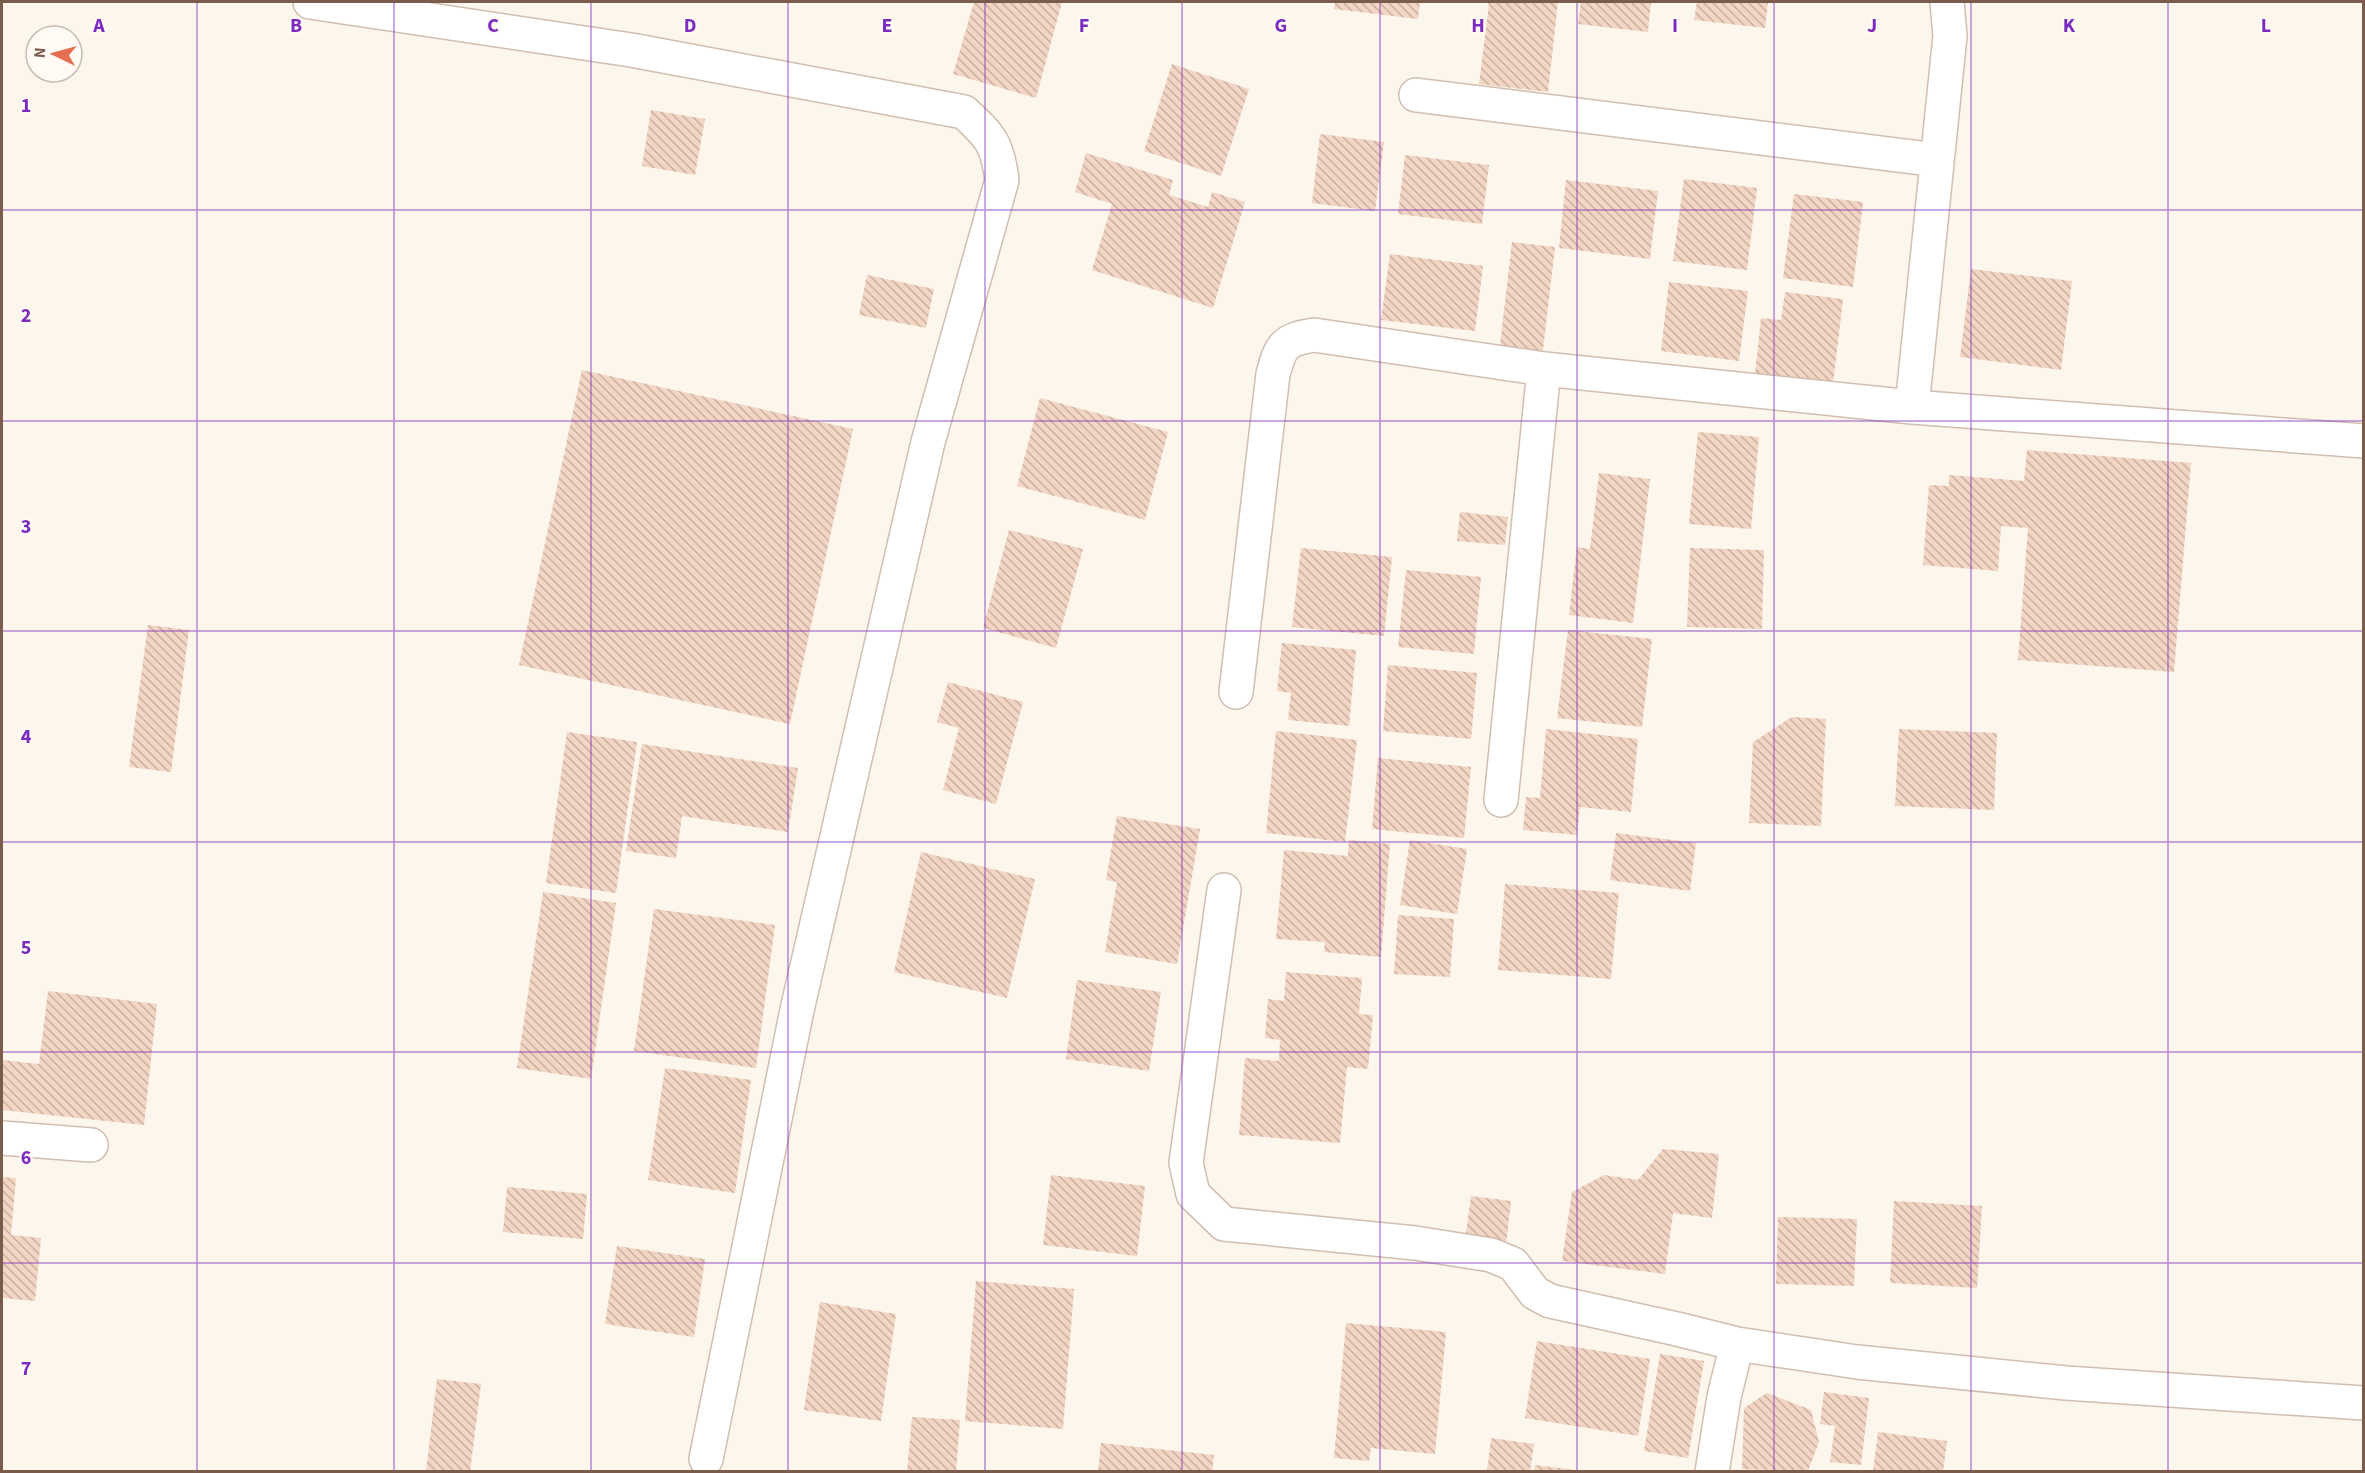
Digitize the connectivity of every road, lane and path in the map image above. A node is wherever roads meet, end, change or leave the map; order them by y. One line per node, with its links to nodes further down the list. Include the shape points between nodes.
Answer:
1 (310, 2): 15 (street, via 631,50 964,112 989,135 998,154 1002,180 928,442 797,1010)
2 (1947, 2): 4 (street, via 1950,36)
3 (1416, 95): 4 (street)
4 (1937, 160): 6 (street)
5 (1544, 369): 6 (street); 8 (street, via 1314,334 1291,339 1279,351 1273,374); 9 (street)
6 (1912, 407): 7 (street)
7 (2364, 441)
8 (1236, 692)
9 (1501, 800)
10 (1224, 890): 13 (street, via 1186,1163 1193,1194 1224,1224 1415,1243 1491,1255 1513,1264 1536,1293 1550,1301)
11 (2, 1138): 12 (street)
12 (91, 1145)
13 (1737, 1344): 14 (street, via 1857,1362 2066,1383); 16 (street)
14 (2364, 1403)
15 (706, 1459)
16 (1712, 1472)

